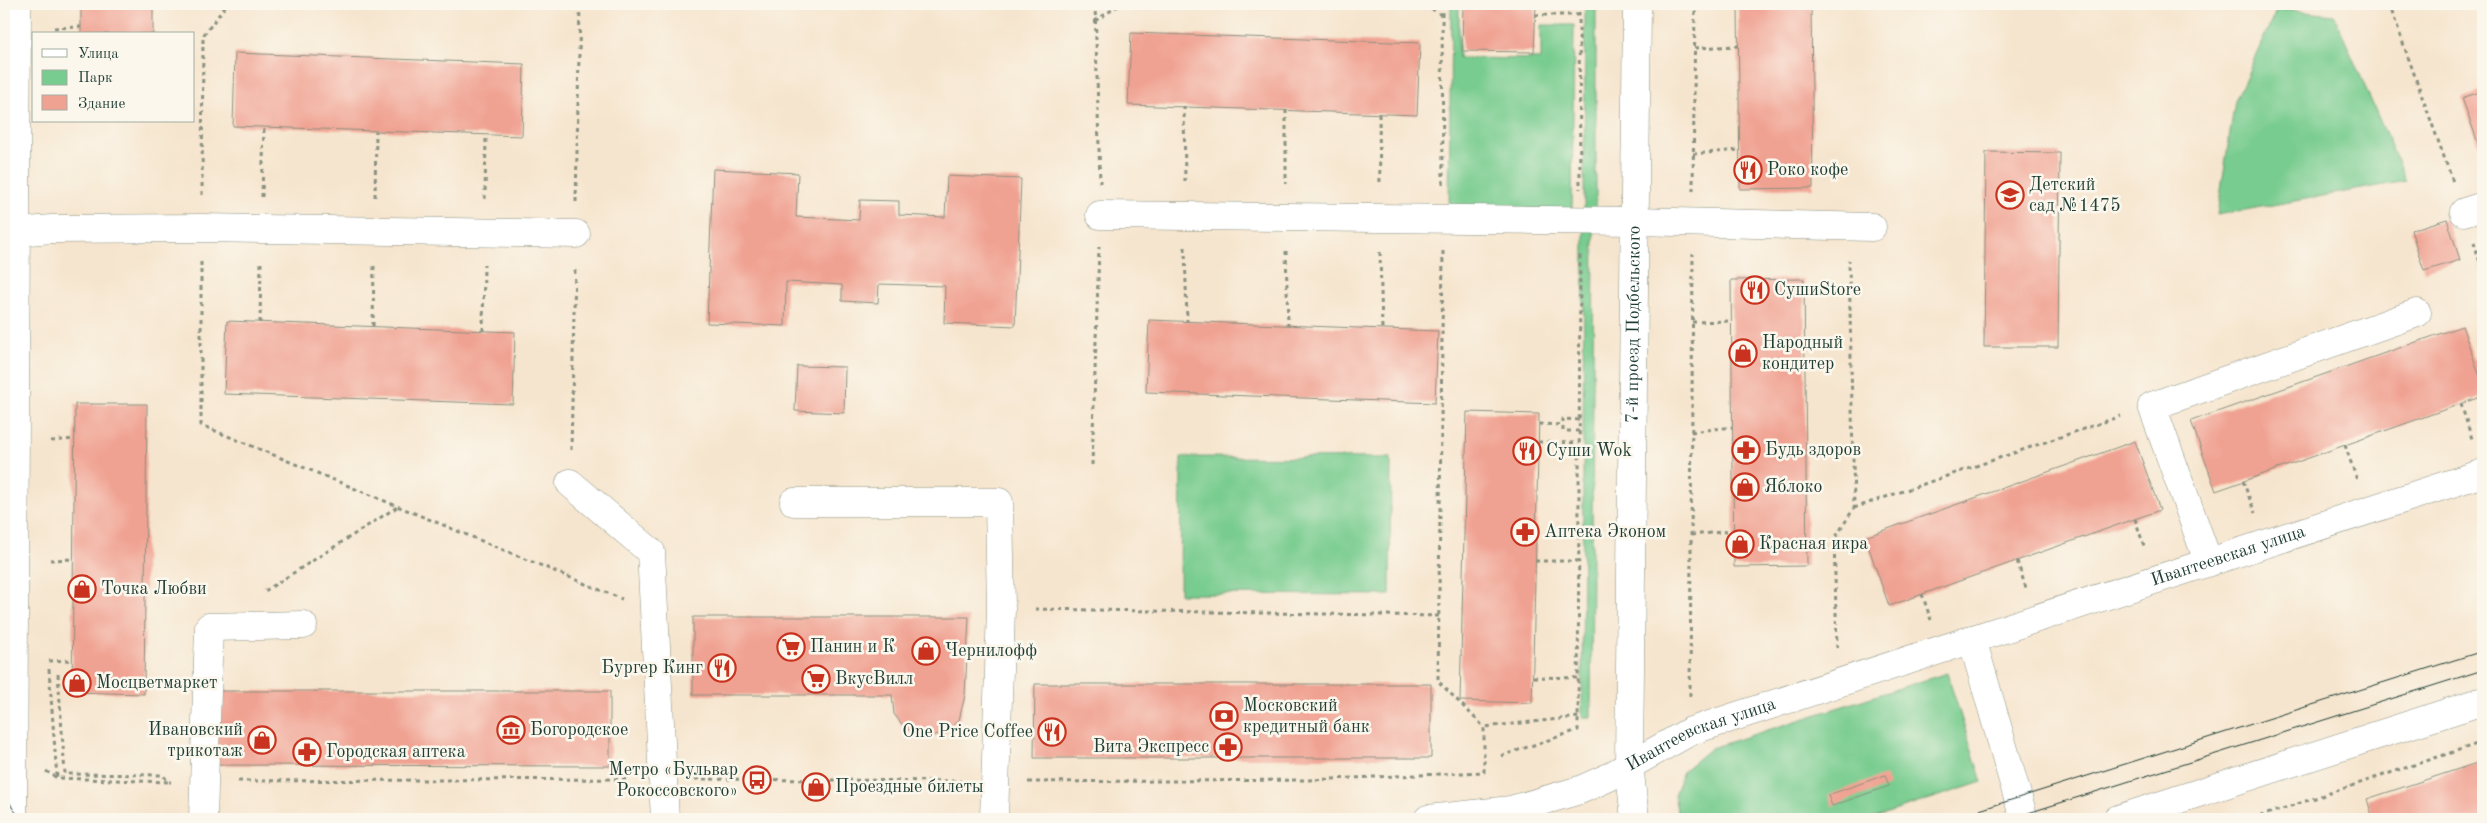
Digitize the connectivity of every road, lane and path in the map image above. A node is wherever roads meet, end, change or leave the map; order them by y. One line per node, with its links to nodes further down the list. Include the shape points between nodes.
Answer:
1 (17, 4): 39 (street)
2 (227, 4): 36 (path, via 203,36)
3 (1121, 4): 13 (path)
4 (1424, 4): 12 (path)
5 (1442, 4): 12 (path)
6 (1579, 4): 11 (path)
7 (1637, 4): 32 (street, 7-й проезд Подбельского)
8 (1695, 4): 17 (path)
9 (2389, 4): 26 (path)
10 (1535, 15): 11 (path)
11 (1579, 15): 33 (path)
12 (1442, 16): 31 (path)
13 (1096, 21)
14 (81, 27): 15 (path)
15 (54, 28)
16 (1738, 46): 17 (path)
17 (1695, 48): 25 (path)
18 (1184, 106): 28 (path)
19 (1286, 110): 29 (path)
20 (1379, 114): 30 (path)
21 (264, 126): 37 (path)
22 (376, 130): 38 (path)
23 (486, 135): 40 (path)
24 (1740, 150): 25 (path)
25 (1693, 154): 34 (path)
26 (2455, 187)
27 (1100, 215): 28 (street)
28 (1186, 216): 29 (street); 44 (path)
29 (1286, 218): 30 (street); 47 (path)
30 (1380, 219): 31 (street); 49 (path)
31 (1443, 220): 33 (street); 88 (path)
32 (1636, 221): 33 (street); 34 (street); 105 (street, 7-й проезд Подбельского)
33 (1580, 222): 53 (path)
34 (1693, 223): 35 (street); 45 (path)
35 (1860, 227): 71 (path)
36 (202, 228): 37 (street); 39 (street); 70 (path, via 201,425)
37 (262, 229): 38 (street); 46 (path)
38 (374, 230): 40 (street); 48 (path)
39 (17, 232): 112 (street)
40 (484, 232): 41 (street); 50 (path)
41 (576, 234)
42 (2417, 313): 52 (street)
43 (1731, 321): 45 (path)
44 (1187, 322)
45 (1692, 322): 58 (path)
46 (260, 323)
47 (1288, 325)
48 (373, 326)
49 (1382, 329)
50 (483, 331)
51 (2461, 404): 64 (path)
52 (2152, 406): 71 (path); 82 (street)
53 (1578, 420): 55 (path, via 1563,419); 57 (path)
54 (1539, 424): 55 (path)
55 (1563, 425): 57 (path, via 1563,431)
56 (1732, 427): 58 (path)
57 (1579, 431): 62 (path)
58 (1691, 432): 75 (path)
59 (75, 439): 60 (path)
60 (51, 440)
61 (1538, 442): 62 (path)
62 (1579, 443): 80 (path)
63 (2345, 445): 68 (path)
64 (2475, 445)
65 (2483, 473): 82 (street, Ивантеевская улица)
66 (2243, 481): 72 (path)
67 (570, 483): 87 (street, via 651,552)
68 (2358, 484)
69 (794, 502): 86 (street, via 999,502)
70 (397, 506): 85 (path); 87 (path)
71 (1854, 508): 92 (path, via 1834,540)
72 (2256, 517)
73 (2135, 519): 76 (path)
74 (1733, 530): 75 (path)
75 (1691, 535): 100 (path)
76 (2147, 554)
77 (73, 559): 78 (path)
78 (50, 560)
79 (1535, 561): 80 (path)
80 (1579, 561): 98 (path)
81 (2017, 561): 84 (path)
82 (2208, 561): 91 (street, Ивантеевская улица)
83 (1922, 594): 90 (path)
84 (2028, 594)
85 (258, 596)
86 (1001, 608): 88 (path); 111 (street)
87 (654, 613): 108 (street)
88 (1439, 616): 102 (path, via 1438,680)
89 (303, 625): 109 (street, via 209,627)
90 (1933, 626)
91 (1972, 639): 105 (street, Ивантеевская улица, via 1691,731); 118 (street)
92 (1837, 649)
93 (72, 660): 94 (path)
94 (49, 661)
95 (49, 669): 107 (path)
96 (58, 674): 110 (path, via 65,774 163,775)
97 (1532, 677): 98 (path)
98 (1579, 678): 101 (path)
99 (2483, 701): 119 (street)
100 (1690, 704)
101 (1579, 717): 102 (path); 104 (path, via 1578,730)
102 (1484, 727): 111 (path, via 1484,772 1300,780)
103 (2483, 742): 120 (path)
104 (1501, 756)
105 (1629, 764): 116 (street, Ивантеевская улица, via 1580,790 1511,810); 117 (street, 7-й проезд Подбельского)
106 (40, 766): 107 (path)
107 (57, 778): 110 (path)
108 (663, 779): 109 (path); 111 (path); 114 (street)
109 (205, 781): 110 (path); 113 (street)
110 (168, 782)
111 (995, 782): 115 (street)
112 (13, 819)
113 (203, 819)
114 (666, 819)
115 (994, 819)
116 (1428, 819)
117 (1635, 819)
118 (2024, 819)
119 (2118, 819)
120 (2252, 819)

